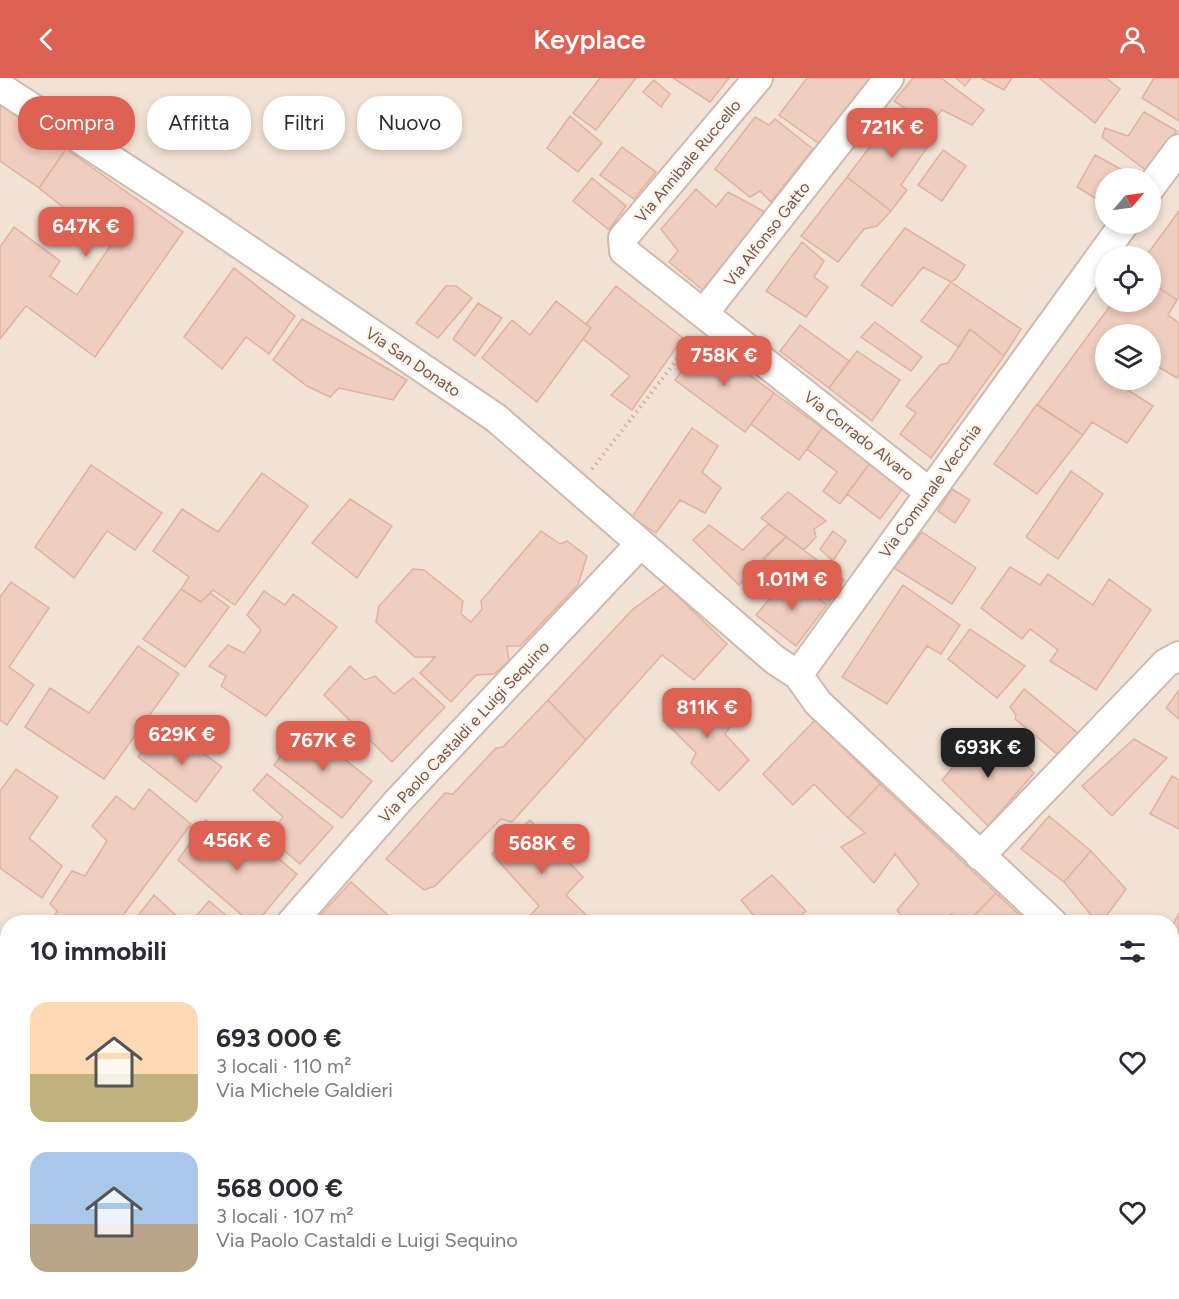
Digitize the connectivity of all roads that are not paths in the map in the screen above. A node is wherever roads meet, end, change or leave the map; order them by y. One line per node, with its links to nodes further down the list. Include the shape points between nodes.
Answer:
1 (758, 78): 7 (street, Via Annibale Ruccello, via 623,238)
2 (889, 78): 8 (street, Via Alfonso Gatto)
3 (0, 87): 10 (street, Via San Donato, via 496,418)
4 (1179, 149): 5 (street)
5 (1161, 173)
6 (1117, 234): 9 (street, Via Comunale Vecchia)
7 (622, 245): 8 (street, Via Corrado Alvaro, via 624,251)
8 (711, 311): 9 (street, Via Corrado Alvaro)
9 (929, 492): 12 (street, Via Comunale Vecchia)
10 (639, 544): 12 (street, Via San Donato, via 775,660); 14 (street, Via Paolo Castaldi e Luigi Sequino, via 398,801)
11 (1179, 656): 13 (street, via 1166,663)
12 (798, 675): 13 (street, via 818,703)
13 (980, 856): 15 (street)
14 (298, 915)
15 (1044, 915)

